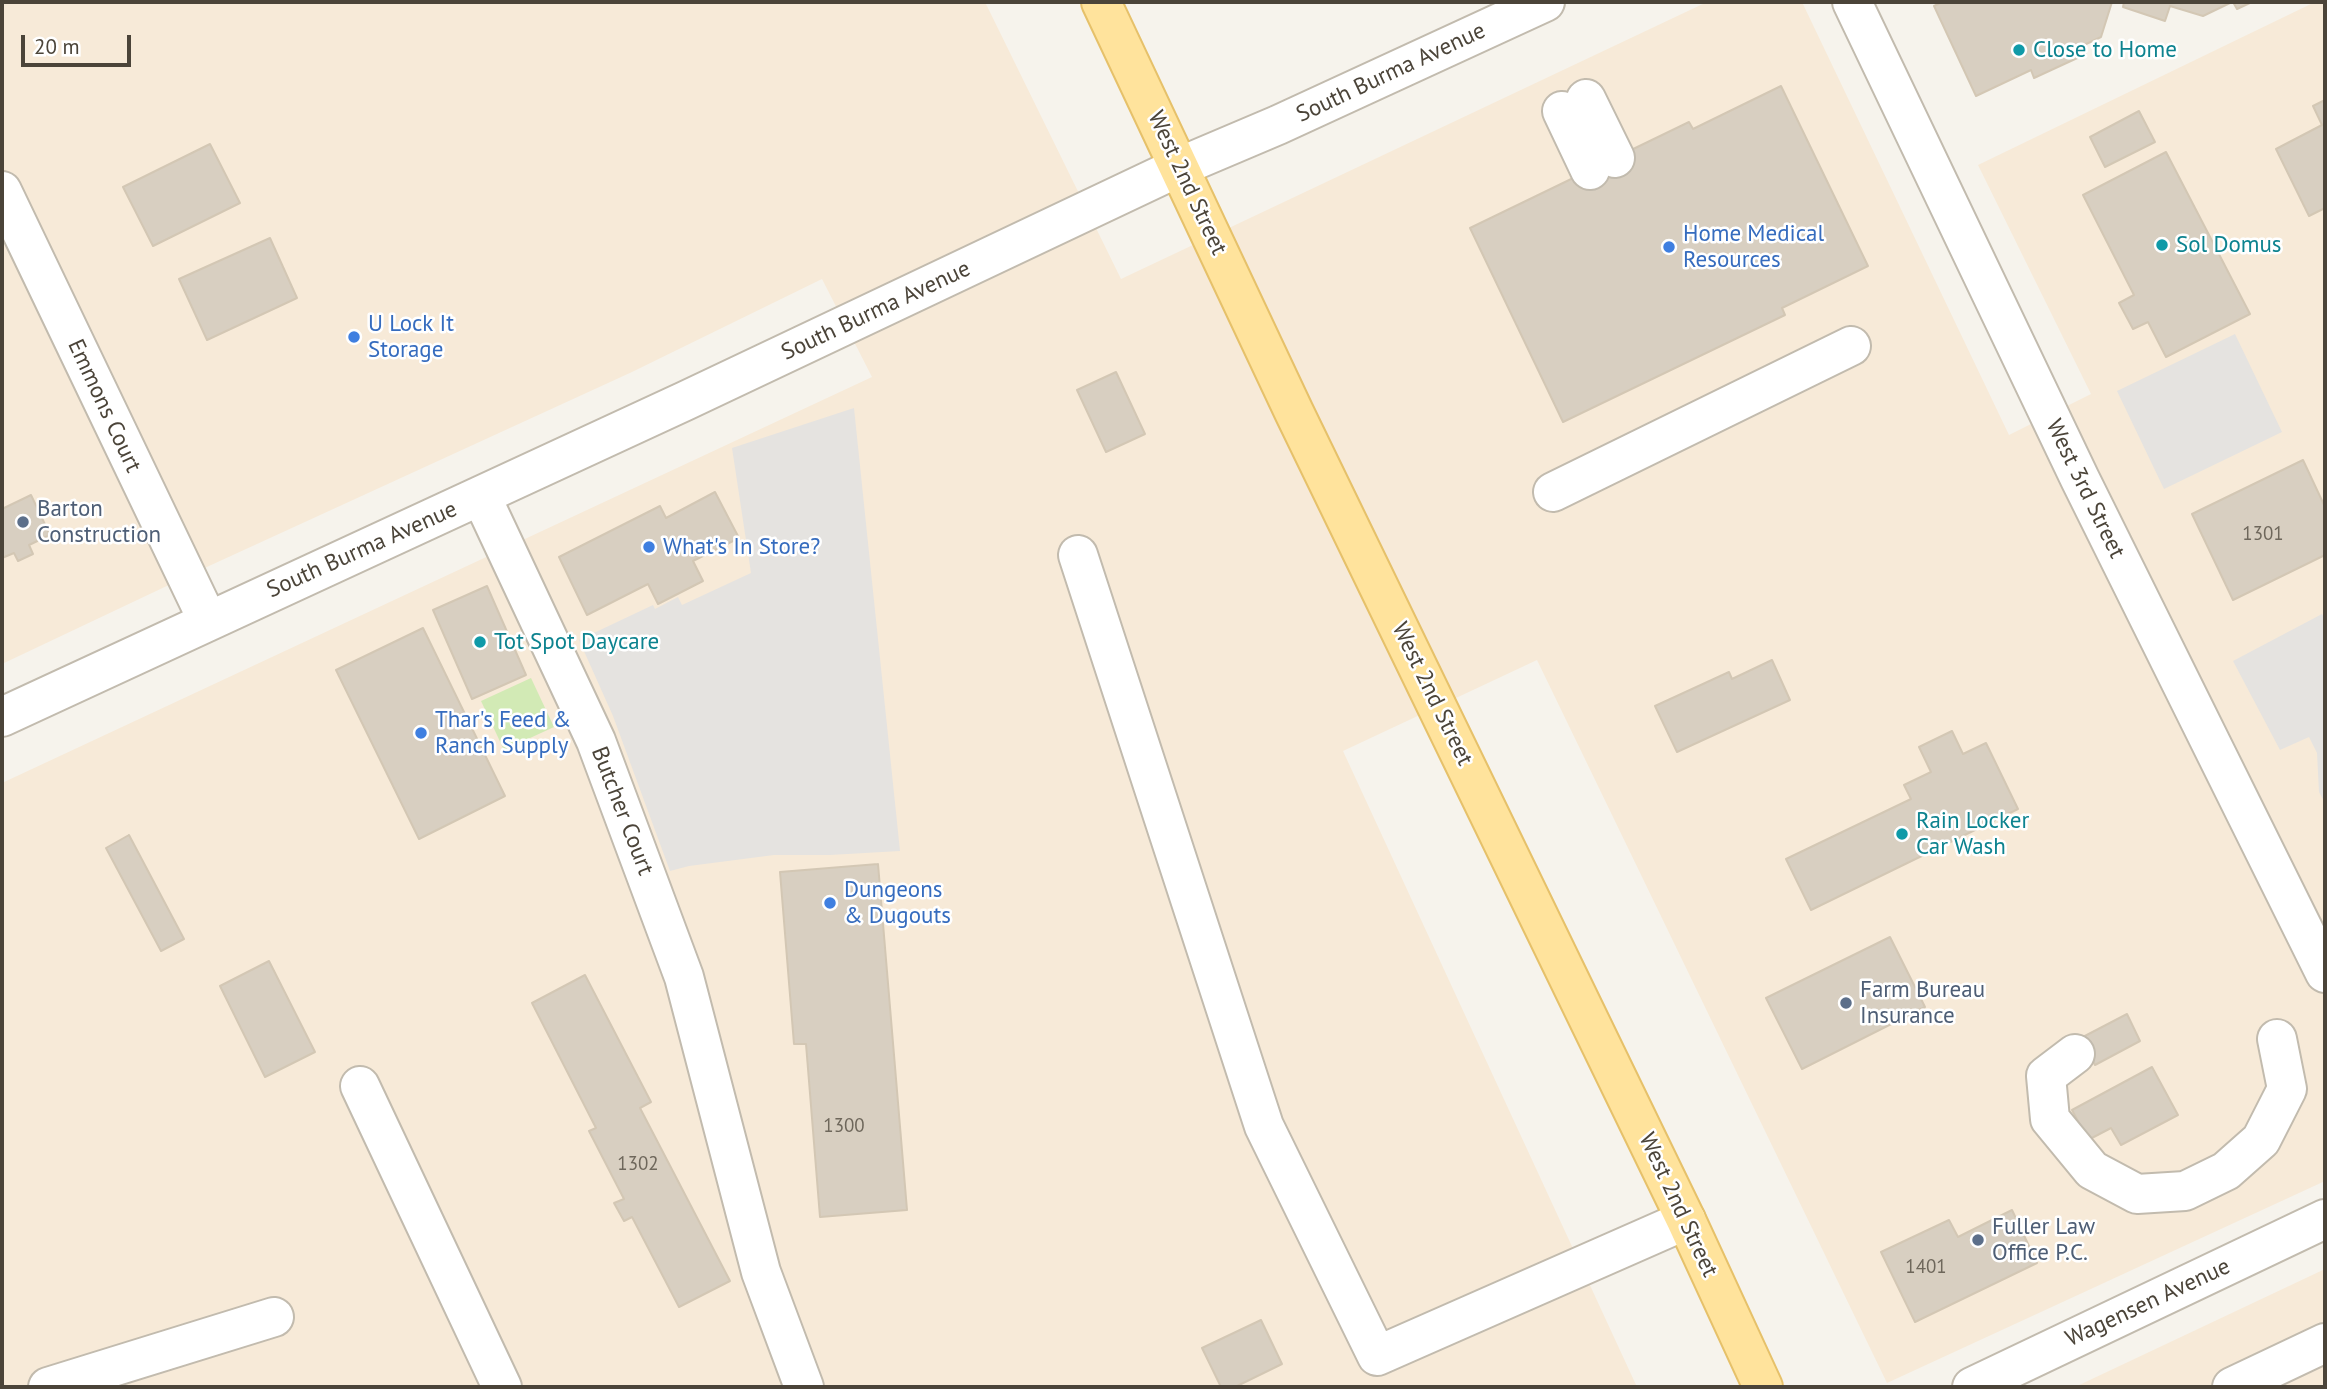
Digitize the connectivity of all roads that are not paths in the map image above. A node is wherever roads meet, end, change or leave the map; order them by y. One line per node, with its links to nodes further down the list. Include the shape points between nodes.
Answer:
1 (1101, 2): 6 (main road, West 2nd Street)
2 (1545, 2): 6 (street, South Burma Avenue)
3 (1852, 2): 14 (street, West 3rd Street, via 2080,479)
4 (1574, 105): 5 (street)
5 (1602, 164)
6 (1179, 167): 10 (street, South Burma Avenue); 19 (main road, West 2nd Street)
7 (4, 199): 12 (street, Emmons Court)
8 (1851, 346): 9 (street)
9 (1553, 492)
10 (481, 496): 12 (street, South Burma Avenue); 24 (street, Butcher Court, via 596,741 684,977 761,1272)
11 (1078, 555): 19 (street, via 1264,1126 1377,1356)
12 (208, 621): 13 (street, South Burma Avenue)
13 (2, 717)
14 (2325, 973)
15 (2277, 1039): 16 (street, via 2287,1089 2261,1140 2226,1171 2185,1191 2137,1194 2092,1170 2050,1119 2046,1076)
16 (2075, 1054)
17 (360, 1086): 23 (street)
18 (2325, 1219): 26 (street, Wagensen Avenue)
19 (1686, 1220): 25 (main road, West 2nd Street)
20 (274, 1318): 22 (street)
21 (2325, 1343): 27 (street)
22 (48, 1387)
23 (502, 1387)
24 (804, 1387)
25 (1763, 1387)
26 (1972, 1387)
27 (2232, 1387)

